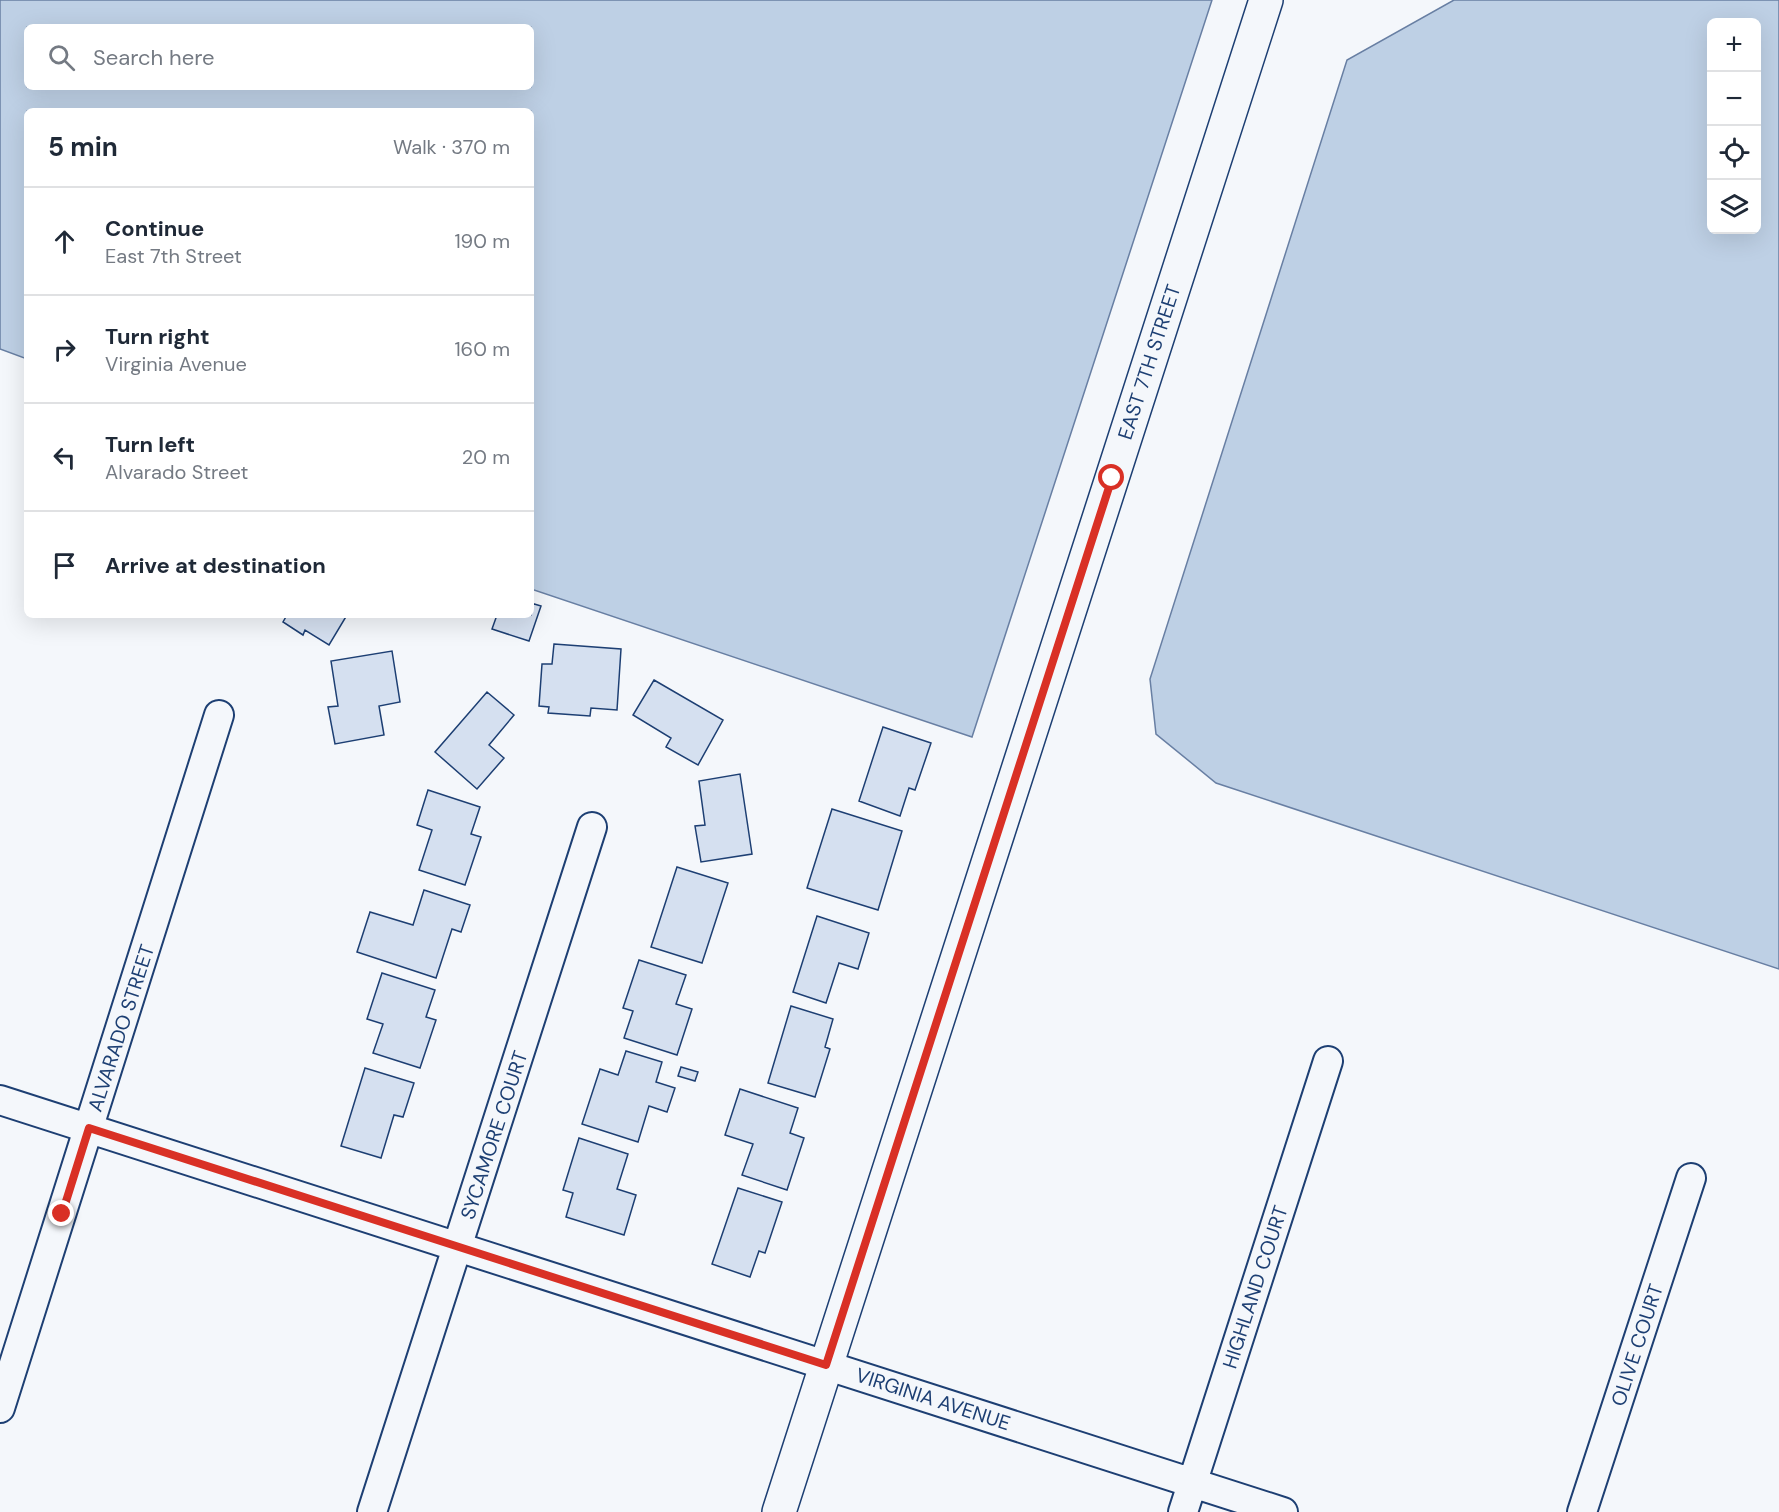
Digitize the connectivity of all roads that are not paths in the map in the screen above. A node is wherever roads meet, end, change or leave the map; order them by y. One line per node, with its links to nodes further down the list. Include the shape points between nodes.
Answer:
1 (1266, 0): 9 (street, EAST 7TH STREET)
2 (219, 716): 6 (street, ALVARADO STREET)
3 (592, 827): 8 (street, SYCAMORE COURT)
4 (1328, 1061): 11 (street, HIGHLAND COURT)
5 (0, 1100): 6 (street, VIRGINIA AVENUE)
6 (89, 1128): 8 (street, VIRGINIA AVENUE); 10 (street, ALVARADO STREET)
7 (1691, 1178): 16 (street, OLIVE COURT)
8 (458, 1247): 9 (street, VIRGINIA AVENUE); 12 (street, SYCAMORE COURT)
9 (826, 1365): 11 (street, VIRGINIA AVENUE); 13 (street, EAST 7TH STREET)
10 (0, 1408)
11 (1192, 1483): 14 (street, HIGHLAND COURT); 15 (street, VIRGINIA AVENUE)
12 (372, 1512)
13 (779, 1512)
14 (1183, 1512)
15 (1283, 1512)
16 (1582, 1512)

